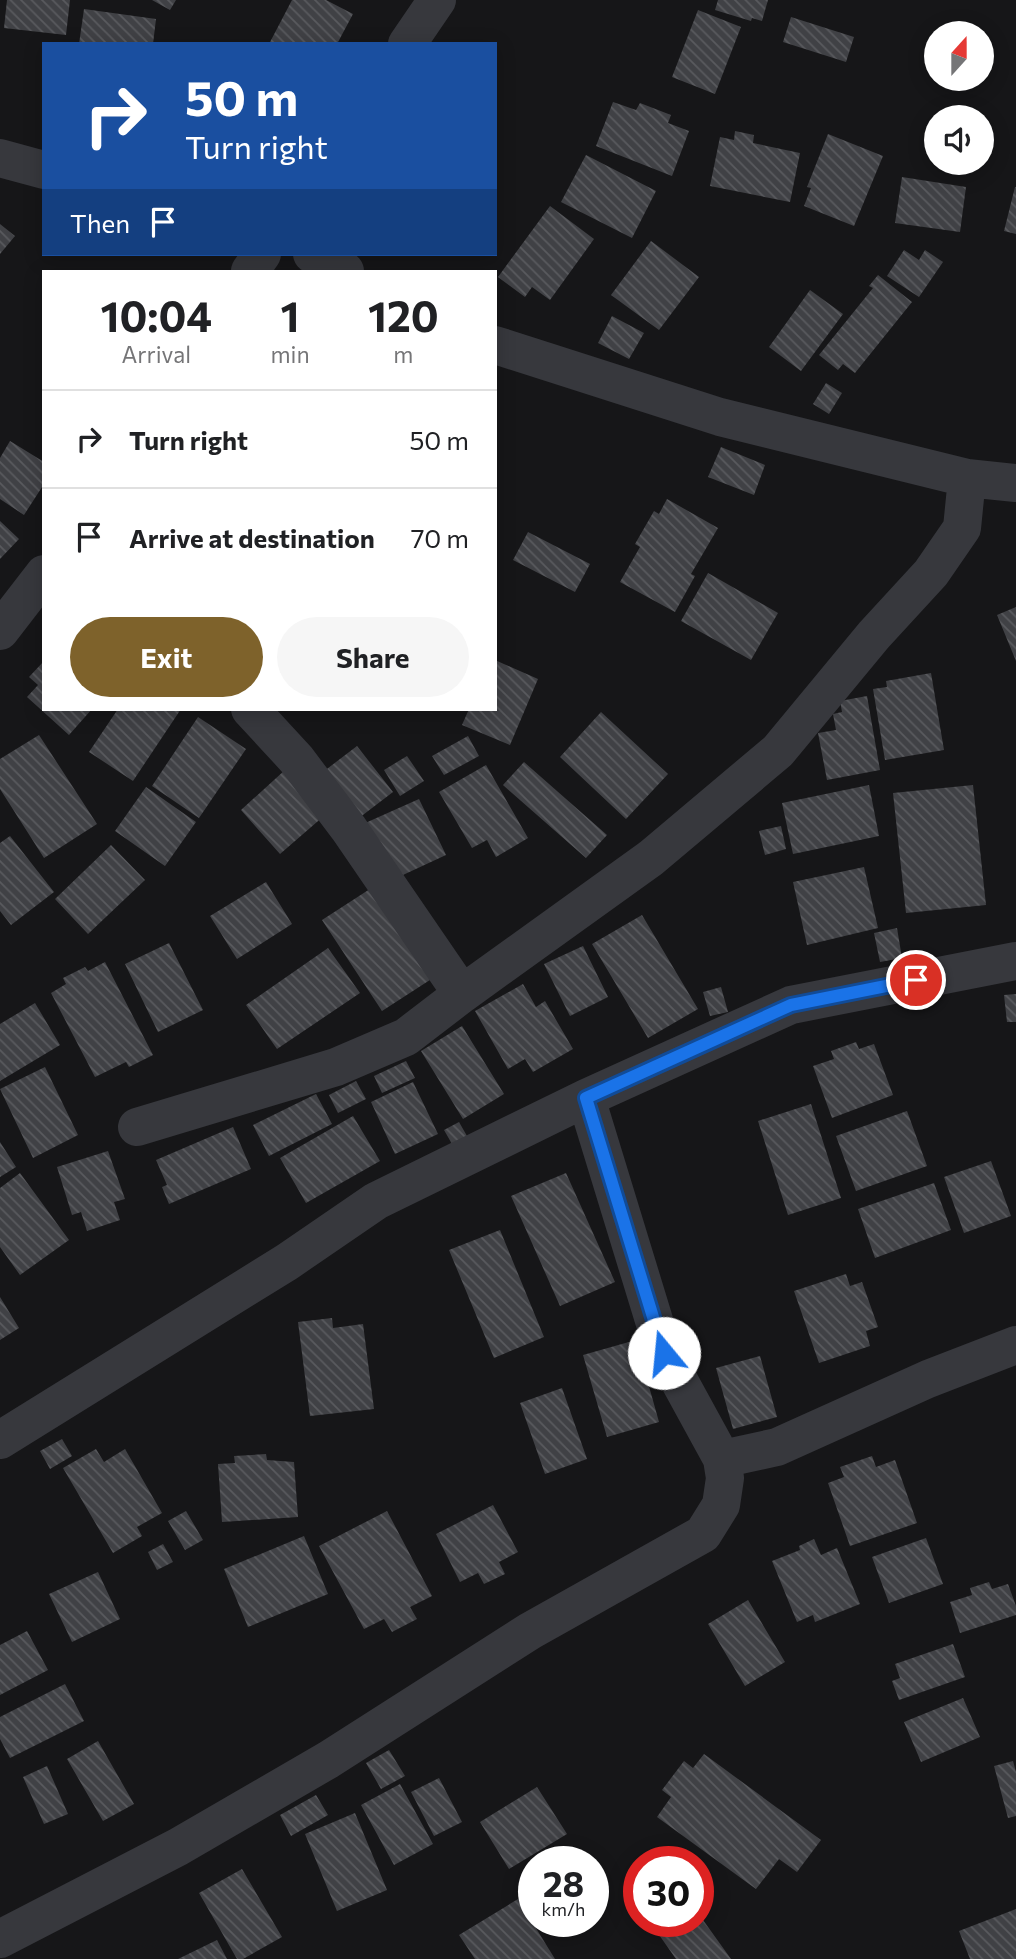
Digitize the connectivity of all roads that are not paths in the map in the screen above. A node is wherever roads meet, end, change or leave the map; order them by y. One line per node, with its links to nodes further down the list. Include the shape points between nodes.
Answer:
1 (438, 0): 2 (street)
2 (408, 42)
3 (0, 158): 4 (street)
4 (42, 169)
5 (316, 256): 6 (street)
6 (343, 270)
7 (497, 346): 8 (street, via 720,417)
8 (967, 478): 9 (street); 14 (street, via 962,528 931,573 778,751 651,858)
9 (1016, 483)
10 (42, 578): 11 (street)
11 (0, 631)
12 (252, 711): 14 (street, via 297,760 349,829)
13 (1016, 961): 15 (street, via 791,1005)
14 (462, 994): 16 (street, via 406,1037 336,1067)
15 (586, 1098): 18 (street, via 376,1201 287,1262); 19 (street, via 664,1353)
16 (138, 1127)
17 (1016, 1345): 19 (street, via 778,1447)
18 (0, 1440)
19 (722, 1458): 20 (street, via 721,1505 703,1534 530,1632 328,1760)
20 (0, 1939)

